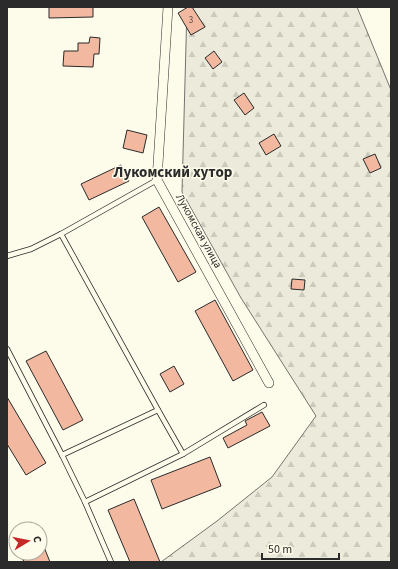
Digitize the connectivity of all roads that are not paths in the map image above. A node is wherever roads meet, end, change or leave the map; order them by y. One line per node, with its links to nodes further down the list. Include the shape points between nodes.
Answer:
1 (168, 7): 2 (street)
2 (156, 180): 3 (lane); 6 (street, Лукомская улица)
3 (61, 234): 4 (lane, via 31,249); 8 (lane)
4 (7, 256)
5 (7, 349): 10 (lane)
6 (269, 383)
7 (264, 405): 9 (lane)
8 (158, 410): 9 (lane); 10 (lane)
9 (183, 454): 11 (lane)
10 (62, 455): 11 (lane)
11 (85, 502): 12 (lane)
12 (111, 562)

